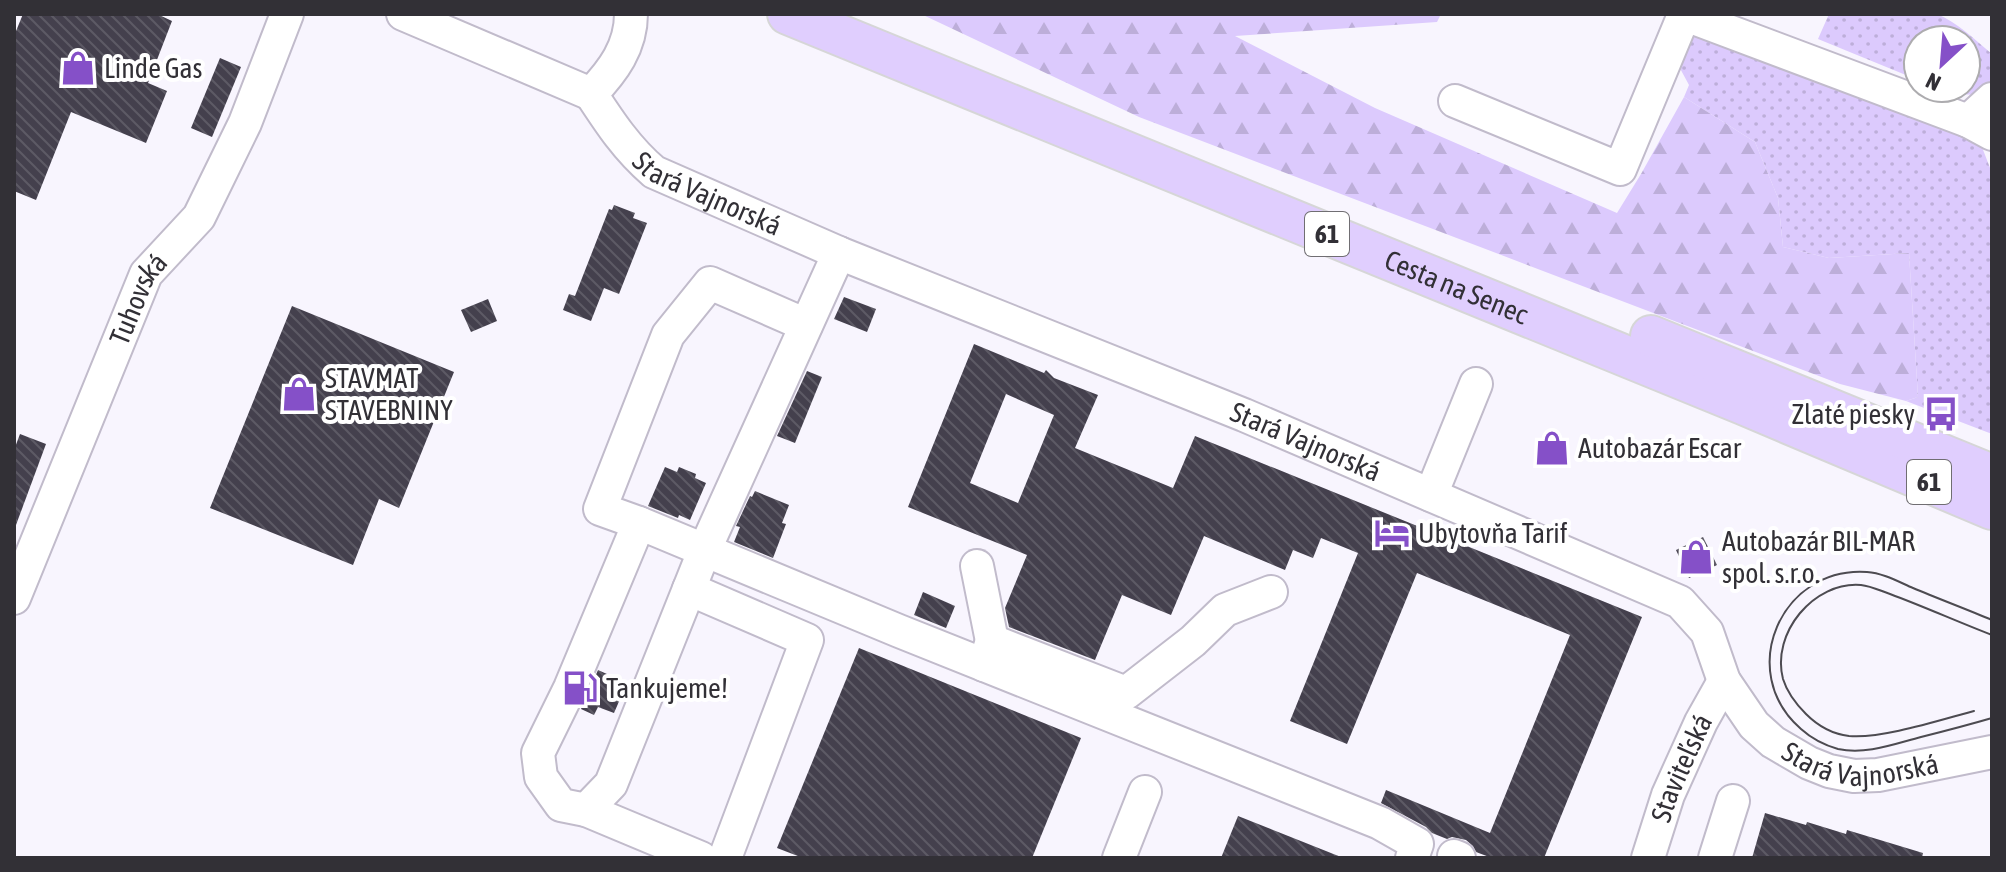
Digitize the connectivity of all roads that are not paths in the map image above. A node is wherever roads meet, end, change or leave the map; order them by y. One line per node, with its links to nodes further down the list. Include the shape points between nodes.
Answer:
1 (287, 14): 22 (street, Tuhovská, via 245,123 199,217 146,274)
2 (403, 14): 7 (street)
3 (631, 14): 7 (street, via 627,42 610,75)
4 (788, 14): 16 (main road, Cesta na Senec / 61)
5 (861, 14): 14 (main road, Cesta na Senec / 61)
6 (1683, 14): 9 (street, via 1620,169); 10 (street)
7 (591, 94): 11 (street, Stará Vajnorská, via 622,141 654,172)
8 (1992, 99): 10 (street)
9 (1455, 101)
10 (1980, 128)
11 (839, 253): 12 (street); 15 (street, Stará Vajnorská)
12 (806, 325): 17 (street, via 710,283 668,335 600,509); 18 (street)
13 (1476, 384): 15 (street)
14 (1992, 475)
15 (1431, 495): 24 (street, Stará Vajnorská, via 1680,602 1707,632)
16 (1992, 509)
17 (639, 523): 18 (street); 28 (street, via 538,753 541,777 561,805)
18 (705, 549): 20 (street); 23 (street)
19 (977, 566): 23 (street)
20 (689, 589): 28 (street, via 611,784); 30 (street, via 807,640)
21 (1271, 592): 23 (street, via 1225,610 1126,693)
22 (14, 598)
23 (988, 653): 32 (street, via 1380,823 1417,844)
24 (1724, 681): 25 (street, Stará Vajnorská, via 1754,725 1773,742 1829,771 1878,775); 33 (street, Staviteľská, via 1668,795)
25 (1992, 752)
26 (1145, 792): 31 (street)
27 (1733, 801): 34 (street)
28 (586, 810): 29 (street)
29 (701, 858)
30 (725, 858)
31 (1119, 858)
32 (1412, 858)
33 (1648, 858)
34 (1715, 858)

